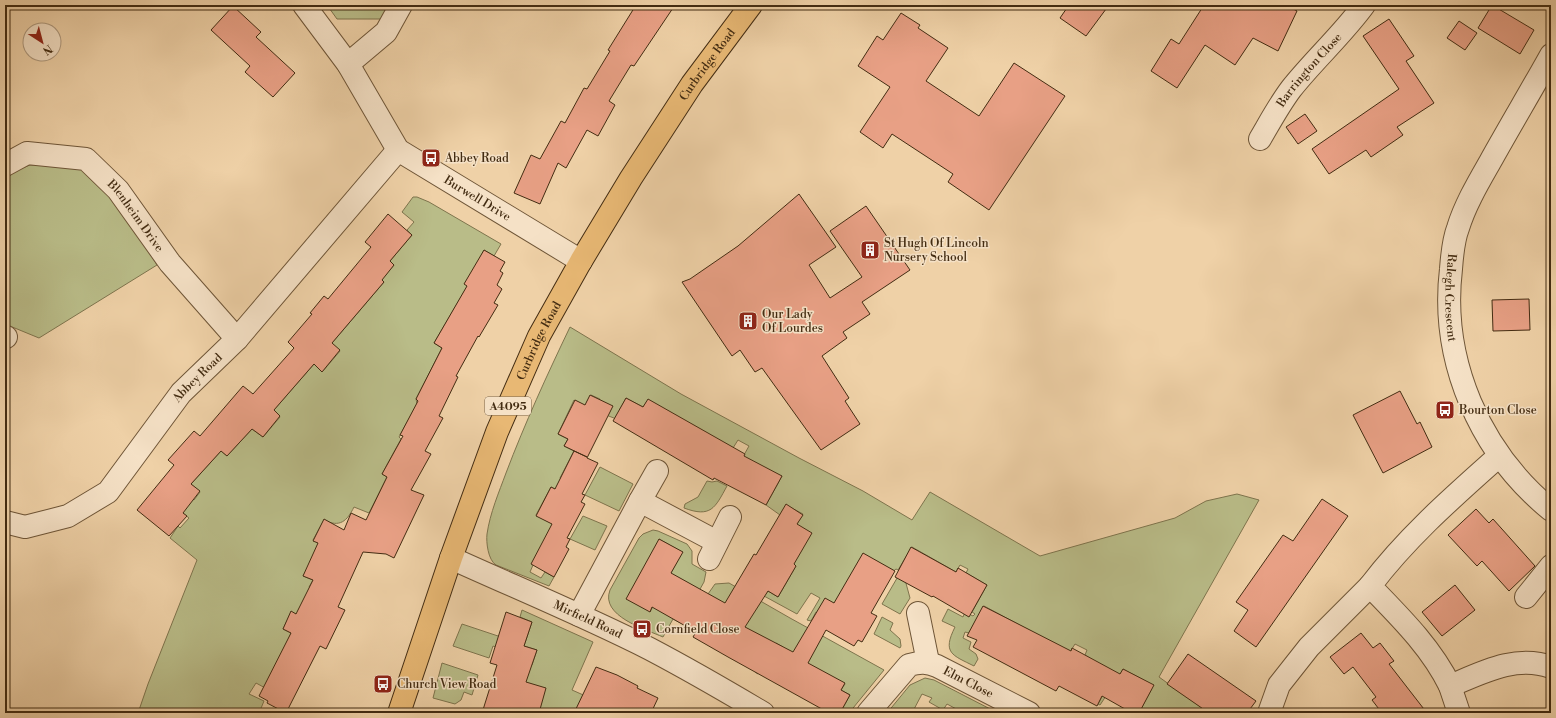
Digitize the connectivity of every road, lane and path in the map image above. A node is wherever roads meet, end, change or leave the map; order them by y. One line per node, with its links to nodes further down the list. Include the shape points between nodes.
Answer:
1 (304, 5): 5 (street, Burwell Drive)
2 (401, 5): 5 (street, via 386,32)
3 (751, 5): 10 (main road, Curbridge Road / A4095, via 692,84)
4 (1364, 5): 7 (street, Barrington Close, via 1292,89)
5 (348, 64): 8 (street, Burwell Drive)
6 (1548, 68): 12 (street, Ralegh Crescent, via 1477,186 1458,228 1448,289 1457,365 1478,420)
7 (1260, 139)
8 (398, 150): 10 (street, Burwell Drive); 11 (street, Abbey Road)
9 (5, 165): 11 (street, Blenheim Drive, via 27,153 86,159 118,190 170,263)
10 (581, 261): 18 (main road, Curbridge Road / A4095, via 539,336 500,425)
11 (237, 339): 17 (street, Abbey Road, via 181,393 108,492 68,516 25,527)
12 (1499, 456): 15 (street, Ralegh Crescent, via 1538,500); 20 (street, via 1417,532)
13 (657, 471): 14 (street)
14 (640, 501): 16 (street, via 713,551); 23 (street)
15 (1551, 510)
16 (730, 517)
17 (5, 522)
18 (451, 558): 23 (street, Mirfield Road); 27 (main road, Curbridge Road / A4095)
19 (1551, 566): 21 (street)
20 (1370, 586): 26 (street, via 1415,634); 31 (street, via 1309,647 1279,685)
21 (1526, 597)
22 (918, 613): 24 (street, Elm Close)
23 (579, 615): 28 (street, Mirfield Road, via 649,649)
24 (928, 662): 29 (street, Elm Close, via 909,665); 30 (street, Elm Close)
25 (1551, 667): 26 (street, via 1528,663 1507,664)
26 (1450, 686): 32 (street)
27 (399, 713)
28 (763, 713)
29 (868, 713)
30 (1029, 713)
31 (1270, 713)
32 (1459, 713)

